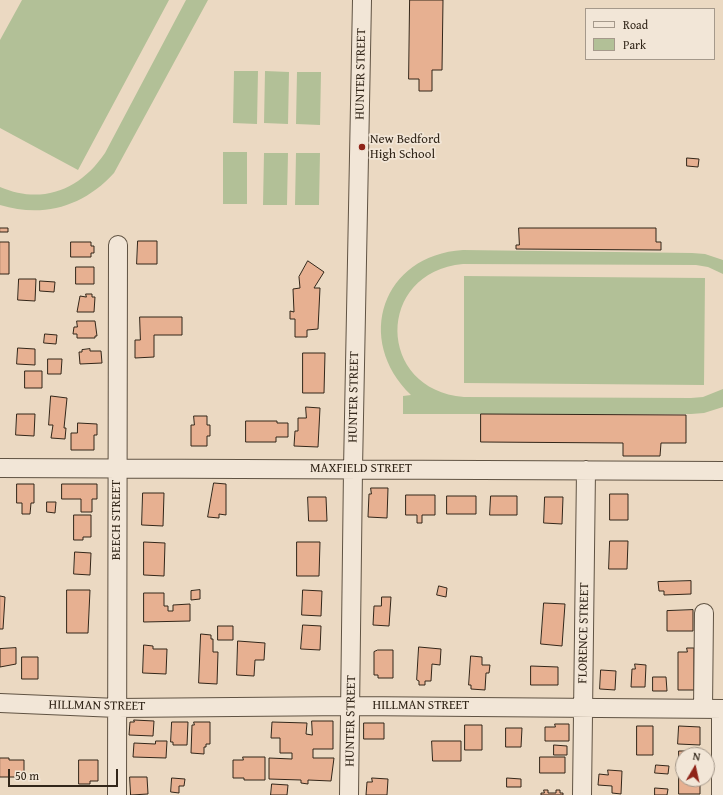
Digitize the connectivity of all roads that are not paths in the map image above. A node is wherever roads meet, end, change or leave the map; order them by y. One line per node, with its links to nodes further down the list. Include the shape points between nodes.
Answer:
1 (362, 0): 5 (street, HUNTER STREET)
2 (118, 245): 3 (street, BEECH STREET)
3 (117, 467): 4 (street, MAXFIELD STREET); 5 (street, MAXFIELD STREET, via 218,470); 11 (street, BEECH STREET)
4 (0, 468)
5 (353, 468): 6 (street, MAXFIELD STREET); 10 (street, HUNTER STREET)
6 (586, 470): 7 (street, MAXFIELD STREET); 12 (street, FLORENCE STREET)
7 (723, 471)
8 (704, 613): 13 (street)
9 (0, 703): 11 (street, HILLMAN STREET)
10 (352, 706): 11 (street, HILLMAN STREET); 12 (street, HILLMAN STREET); 17 (street, HUNTER STREET)
11 (118, 708): 16 (street, BEECH STREET)
12 (583, 708): 13 (street, HILLMAN STREET); 18 (street, FLORENCE STREET)
13 (703, 709): 14 (street, HILLMAN STREET)
14 (722, 709): 15 (street)
15 (722, 742): 19 (street)
16 (117, 795)
17 (349, 795)
18 (582, 795)
19 (721, 795)

